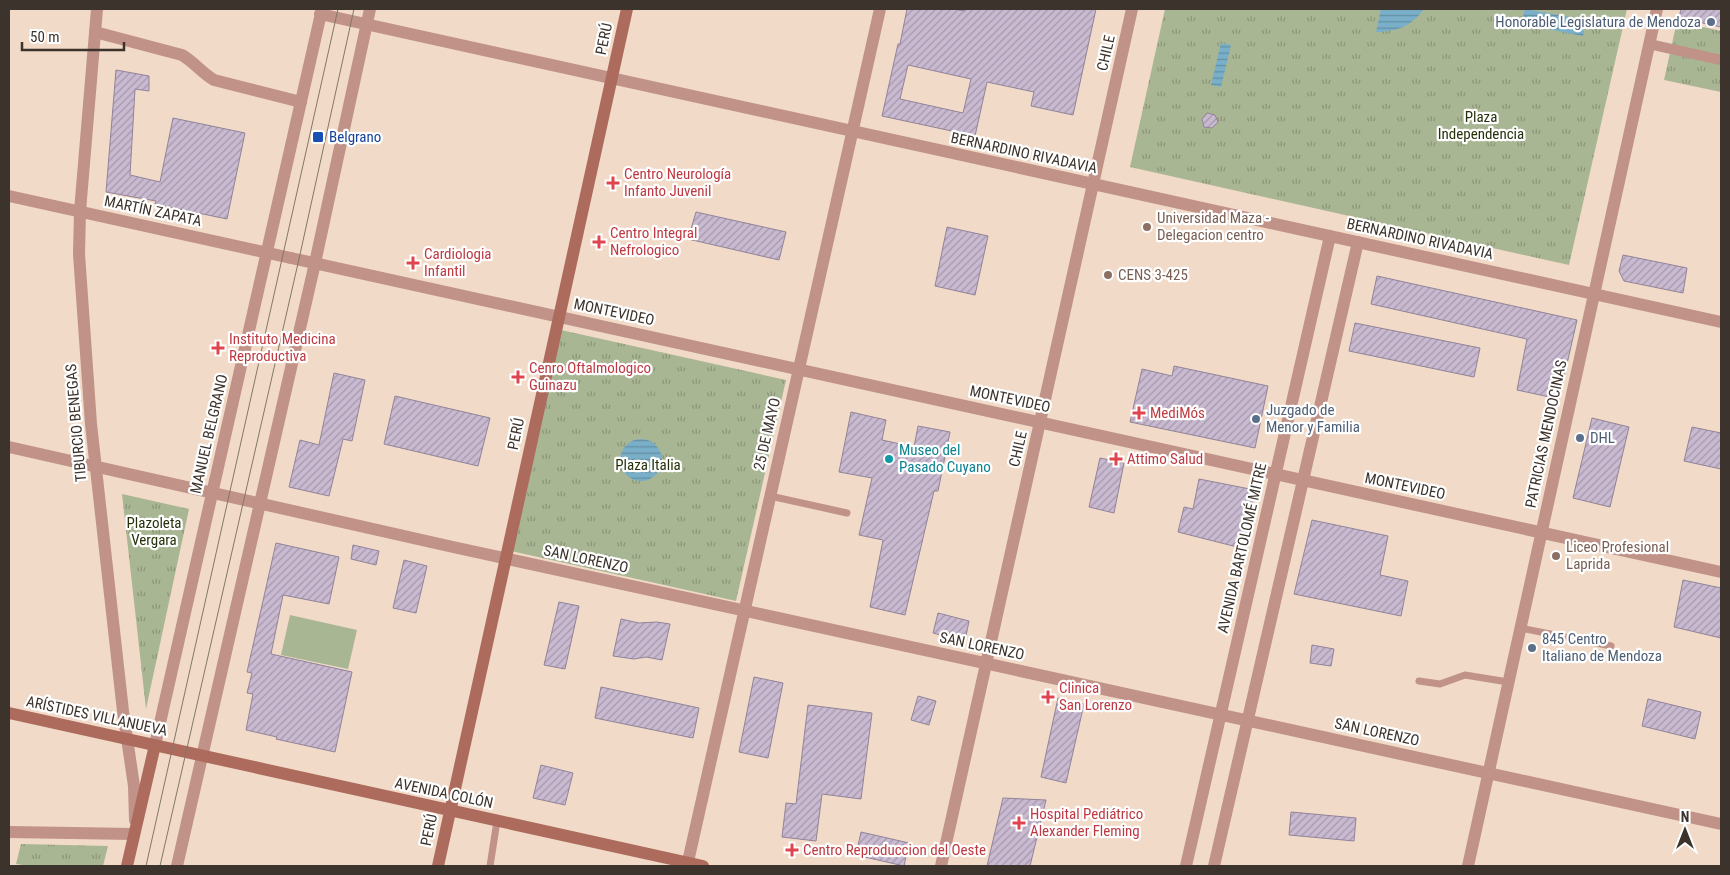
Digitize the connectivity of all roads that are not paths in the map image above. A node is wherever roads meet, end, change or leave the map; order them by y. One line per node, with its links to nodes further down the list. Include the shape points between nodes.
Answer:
1 (96, 9): 9 (street, TIBURCIO BENEGAS)
2 (370, 9): 8 (street)
3 (627, 9): 12 (main road, PERÚ)
4 (880, 9): 14 (street, 25 DE MAYO)
5 (1132, 9): 15 (street, CHILE)
6 (1657, 9): 10 (street, PATRICIAS MENDOCINAS)
7 (321, 12): 8 (street, BERNARDINO RIVADAVIA); 13 (street, MANUEL BELGRANO)
8 (366, 25): 12 (street, BERNARDINO RIVADAVIA); 22 (street)
9 (95, 32): 13 (street, via 182,55 214,80); 17 (street, TIBURCIO BENEGAS)
10 (1649, 44): 11 (street); 23 (street, PATRICIAS MENDOCINAS)
11 (1721, 60)
12 (612, 79): 14 (street, BERNARDINO RIVADAVIA); 24 (main road, PERÚ)
13 (300, 102): 20 (street, MANUEL BELGRANO)
14 (852, 131): 15 (street, BERNARDINO RIVADAVIA); 26 (street, 25 DE MAYO)
15 (1093, 184): 18 (street, BERNARDINO RIVADAVIA); 27 (street, CHILE)
16 (9, 196): 17 (street, MARTÍN ZAPATA)
17 (80, 211): 20 (street, MARTÍN ZAPATA); 29 (street, TIBURCIO BENEGAS, via 79,254)
18 (1330, 236): 19 (street, BERNARDINO RIVADAVIA); 30 (street, AVENIDA BARTOLOMÉ MITRE)
19 (1358, 242): 23 (street, BERNARDINO RIVADAVIA); 31 (street)
20 (267, 252): 21 (street, MARTÍN ZAPATA); 32 (street, MANUEL BELGRANO)
21 (291, 258): 22 (street, MONTEVIDEO)
22 (315, 263): 24 (street, MONTEVIDEO); 34 (street)
23 (1594, 294): 25 (street, BERNARDINO RIVADAVIA); 36 (street, PATRICIAS MENDOCINAS)
24 (559, 317): 26 (street, MONTEVIDEO); 37 (main road, PERÚ)
25 (1721, 322)
26 (798, 369): 27 (street, MONTEVIDEO); 33 (street, 25 DE MAYO)
27 (1040, 422): 30 (street, MONTEVIDEO); 42 (street, CHILE)
28 (9, 447): 29 (street, SAN LORENZO)
29 (96, 466): 32 (street, SAN LORENZO); 48 (street, TIBURCIO BENEGAS)
30 (1276, 474): 31 (street, MONTEVIDEO); 46 (street, AVENIDA BARTOLOMÉ MITRE)
31 (1303, 480): 36 (street, MONTEVIDEO); 47 (street)
32 (212, 493): 34 (street, SAN LORENZO); 49 (street, MANUEL BELGRANO)
33 (770, 496): 35 (lane); 39 (street, 25 DE MAYO)
34 (259, 504): 37 (street, SAN LORENZO); 51 (street)
35 (847, 513)
36 (1541, 533): 38 (street, MONTEVIDEO); 40 (street, PATRICIAS MENDOCINAS)
37 (505, 558): 39 (street, SAN LORENZO); 53 (main road, PERÚ)
38 (1721, 572)
39 (744, 611): 42 (street, SAN LORENZO); 58 (street, 25 DE MAYO)
40 (1520, 628): 41 (lane); 44 (street, PATRICIAS MENDOCINAS)
41 (1611, 646)
42 (986, 664): 46 (street, SAN LORENZO); 64 (street, CHILE)
43 (1419, 680): 44 (lane, via 1440,684 1465,675)
44 (1508, 682): 52 (street, PATRICIAS MENDOCINAS)
45 (9, 713): 48 (main road, ARÍSTIDES VILLANUEVA)
46 (1221, 715): 47 (street, SAN LORENZO); 65 (street, AVENIDA BARTOLOMÉ MITRE)
47 (1248, 721): 52 (street, SAN LORENZO); 66 (street)
48 (126, 739): 49 (main road, ARÍSTIDES VILLANUEVA); 57 (street, TIBURCIO BENEGAS, via 135,798)
49 (154, 745): 50 (main road, ARÍSTIDES VILLANUEVA); 57 (main road, MANUEL BELGRANO)
50 (179, 751): 51 (main road, AVENIDA COLÓN)
51 (202, 756): 53 (main road, AVENIDA COLÓN); 60 (street)
52 (1488, 773): 55 (street, SAN LORENZO); 67 (street, PATRICIAS MENDOCINAS)
53 (450, 811): 54 (main road, AVENIDA COLÓN); 61 (main road, PERÚ)
54 (497, 821): 58 (main road, AVENIDA COLÓN); 62 (lane)
55 (1721, 824)
56 (9, 833): 57 (street)
57 (134, 834): 59 (main road, MANUEL BELGRANO)
58 (687, 865): 63 (main road, AVENIDA COLÓN)
59 (127, 866)
60 (177, 866)
61 (438, 866)
62 (490, 866)
63 (703, 866)
64 (942, 866)
65 (1186, 866)
66 (1214, 866)
67 (1468, 866)

